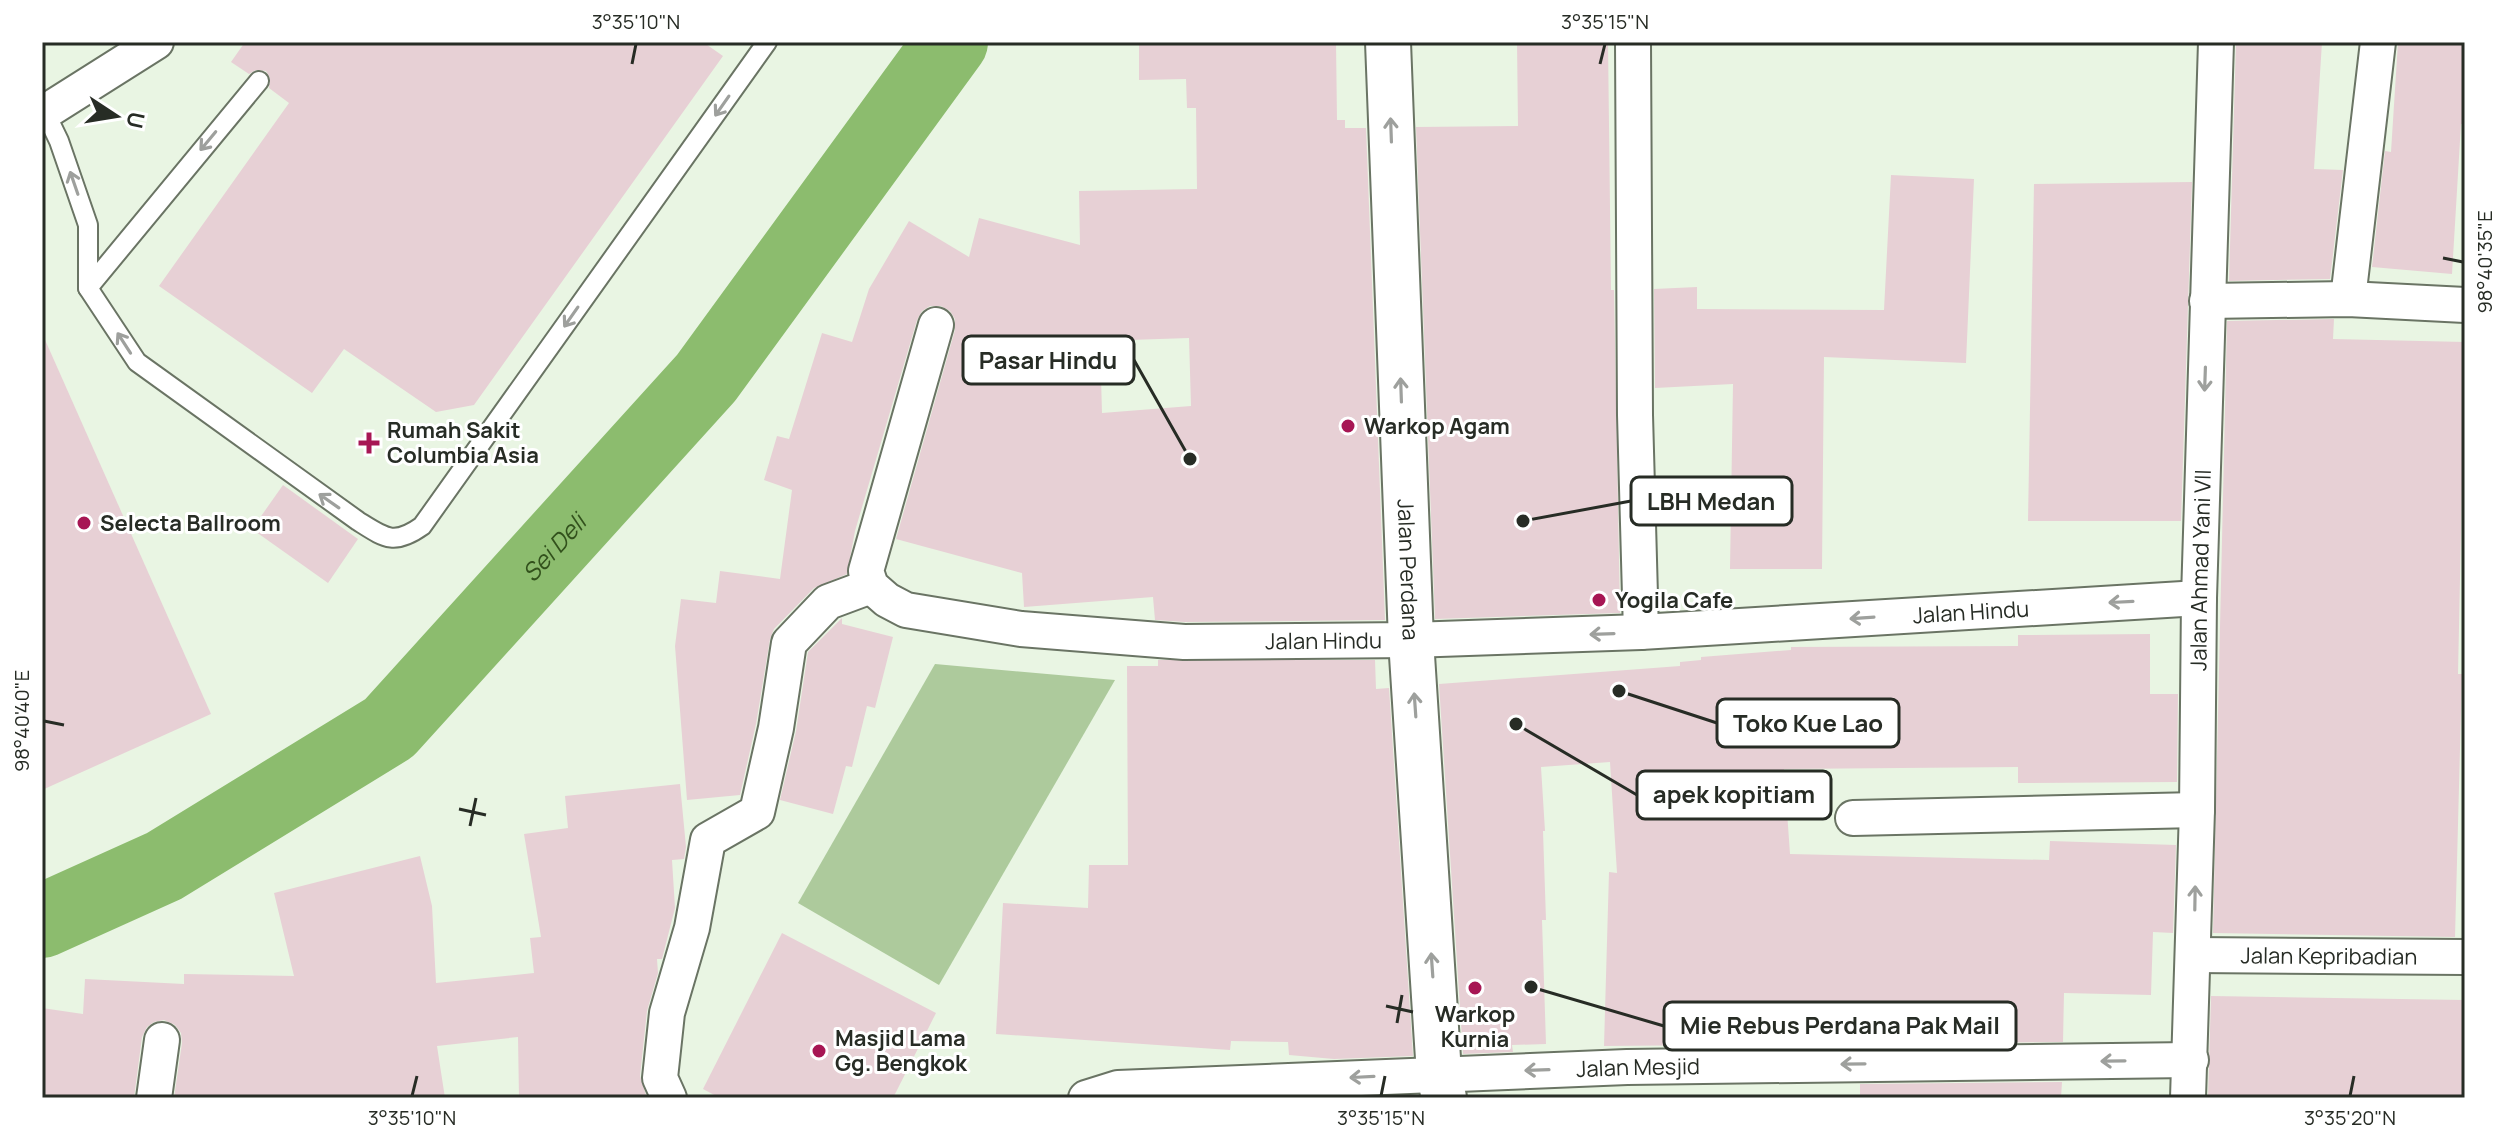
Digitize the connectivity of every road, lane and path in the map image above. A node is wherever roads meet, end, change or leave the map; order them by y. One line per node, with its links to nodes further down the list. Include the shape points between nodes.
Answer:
1 (156, 42): 8 (street)
2 (767, 42): 9 (lane, one-way to 9, via 422,526 409,535 380,535 137,362)
3 (1388, 42): 17 (main road, Jalan Perdana, one-way to 3)
4 (1633, 42): 16 (street)
5 (2216, 42): 11 (street, Jalan Ahmad Yani VII)
6 (2378, 42): 10 (street)
7 (259, 81): 9 (lane, one-way to 9)
8 (43, 113): 9 (lane, one-way to 8, via 88,225 59,141)
9 (88, 288)
10 (2348, 299): 11 (street); 12 (street)
11 (2207, 301): 15 (street, Jalan Ahmad Yani VII, one-way to 15)
12 (2465, 305)
13 (936, 325): 14 (street, via 866,571)
14 (871, 586): 17 (street, Jalan Hindu, via 906,610 1021,629 1184,642); 26 (street, via 828,602 789,643 757,812 708,840 692,928 667,1013 660,1078)
15 (2199, 598): 16 (street, Jalan Hindu, one-way to 16); 18 (street, Jalan Ahmad Yani VII)
16 (1641, 632): 17 (street, Jalan Hindu, one-way to 17)
17 (1411, 640): 24 (main road, Jalan Perdana, one-way to 17)
18 (2197, 810): 19 (street); 20 (street, Jalan Ahmad Yani VII, one-way to 18)
19 (1853, 818)
20 (2193, 955): 21 (street, Jalan Kepribadian); 23 (street, Jalan Ahmad Yani VII)
21 (2465, 957)
22 (162, 1040): 25 (street)
23 (2191, 1060): 24 (street, Jalan Mesjid, one-way to 24, via 1627,1067); 28 (street, Jalan Ahmad Yani VII)
24 (1442, 1086): 27 (street, Jalan Mesjid, one-way to 27, via 1118,1088)
25 (154, 1098)
26 (669, 1098)
27 (1086, 1098)
28 (2188, 1098)

